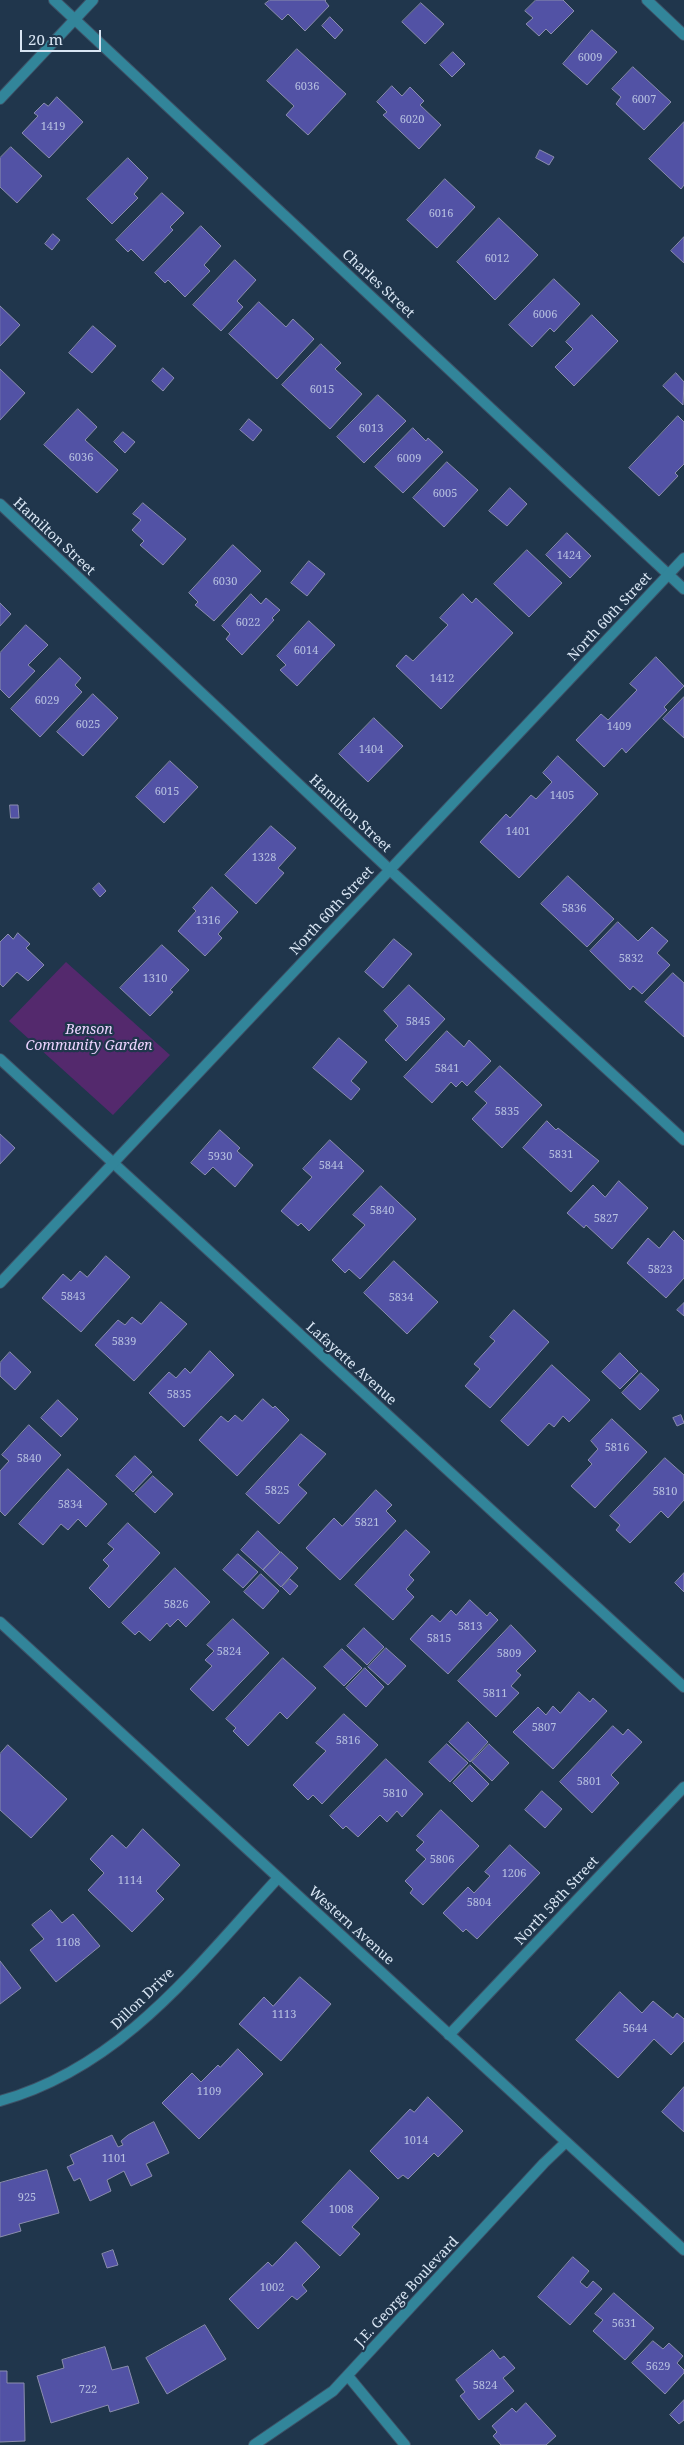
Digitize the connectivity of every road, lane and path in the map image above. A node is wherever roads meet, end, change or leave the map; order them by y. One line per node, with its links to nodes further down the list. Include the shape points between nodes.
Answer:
1 (54, 0): 4 (street, Charles Street)
2 (93, 0): 4 (street)
3 (647, 0): 5 (street)
4 (75, 19): 6 (street); 9 (street, Charles Street)
5 (684, 35)
6 (0, 99)
7 (0, 504): 11 (street, Hamilton Street)
8 (684, 558): 9 (street, North 60th Street)
9 (669, 575): 10 (street, Charles Street); 11 (street, North 60th Street)
10 (684, 589)
11 (390, 870): 13 (street, Hamilton Street); 14 (street, North 60th Street)
12 (0, 1059): 14 (street, Lafayette Avenue)
13 (684, 1140)
14 (112, 1164): 15 (street, North 60th Street); 17 (street, Lafayette Avenue)
15 (0, 1283)
16 (0, 1622): 19 (street, Western Avenue)
17 (684, 1688)
18 (684, 1787): 20 (street, North 58th Street)
19 (278, 1878): 20 (street, Western Avenue); 21 (street, Dillon Drive, via 156,2009 119,2041 85,2065 52,2082)
20 (449, 2035): 22 (street, Western Avenue)
21 (0, 2101)
22 (566, 2142): 23 (street, Western Avenue); 24 (street, J.E. George Boulevard)
23 (684, 2250)
24 (348, 2376): 25 (street, J.E. George Boulevard, via 333,2391); 26 (street)
25 (254, 2445)
26 (405, 2445)

